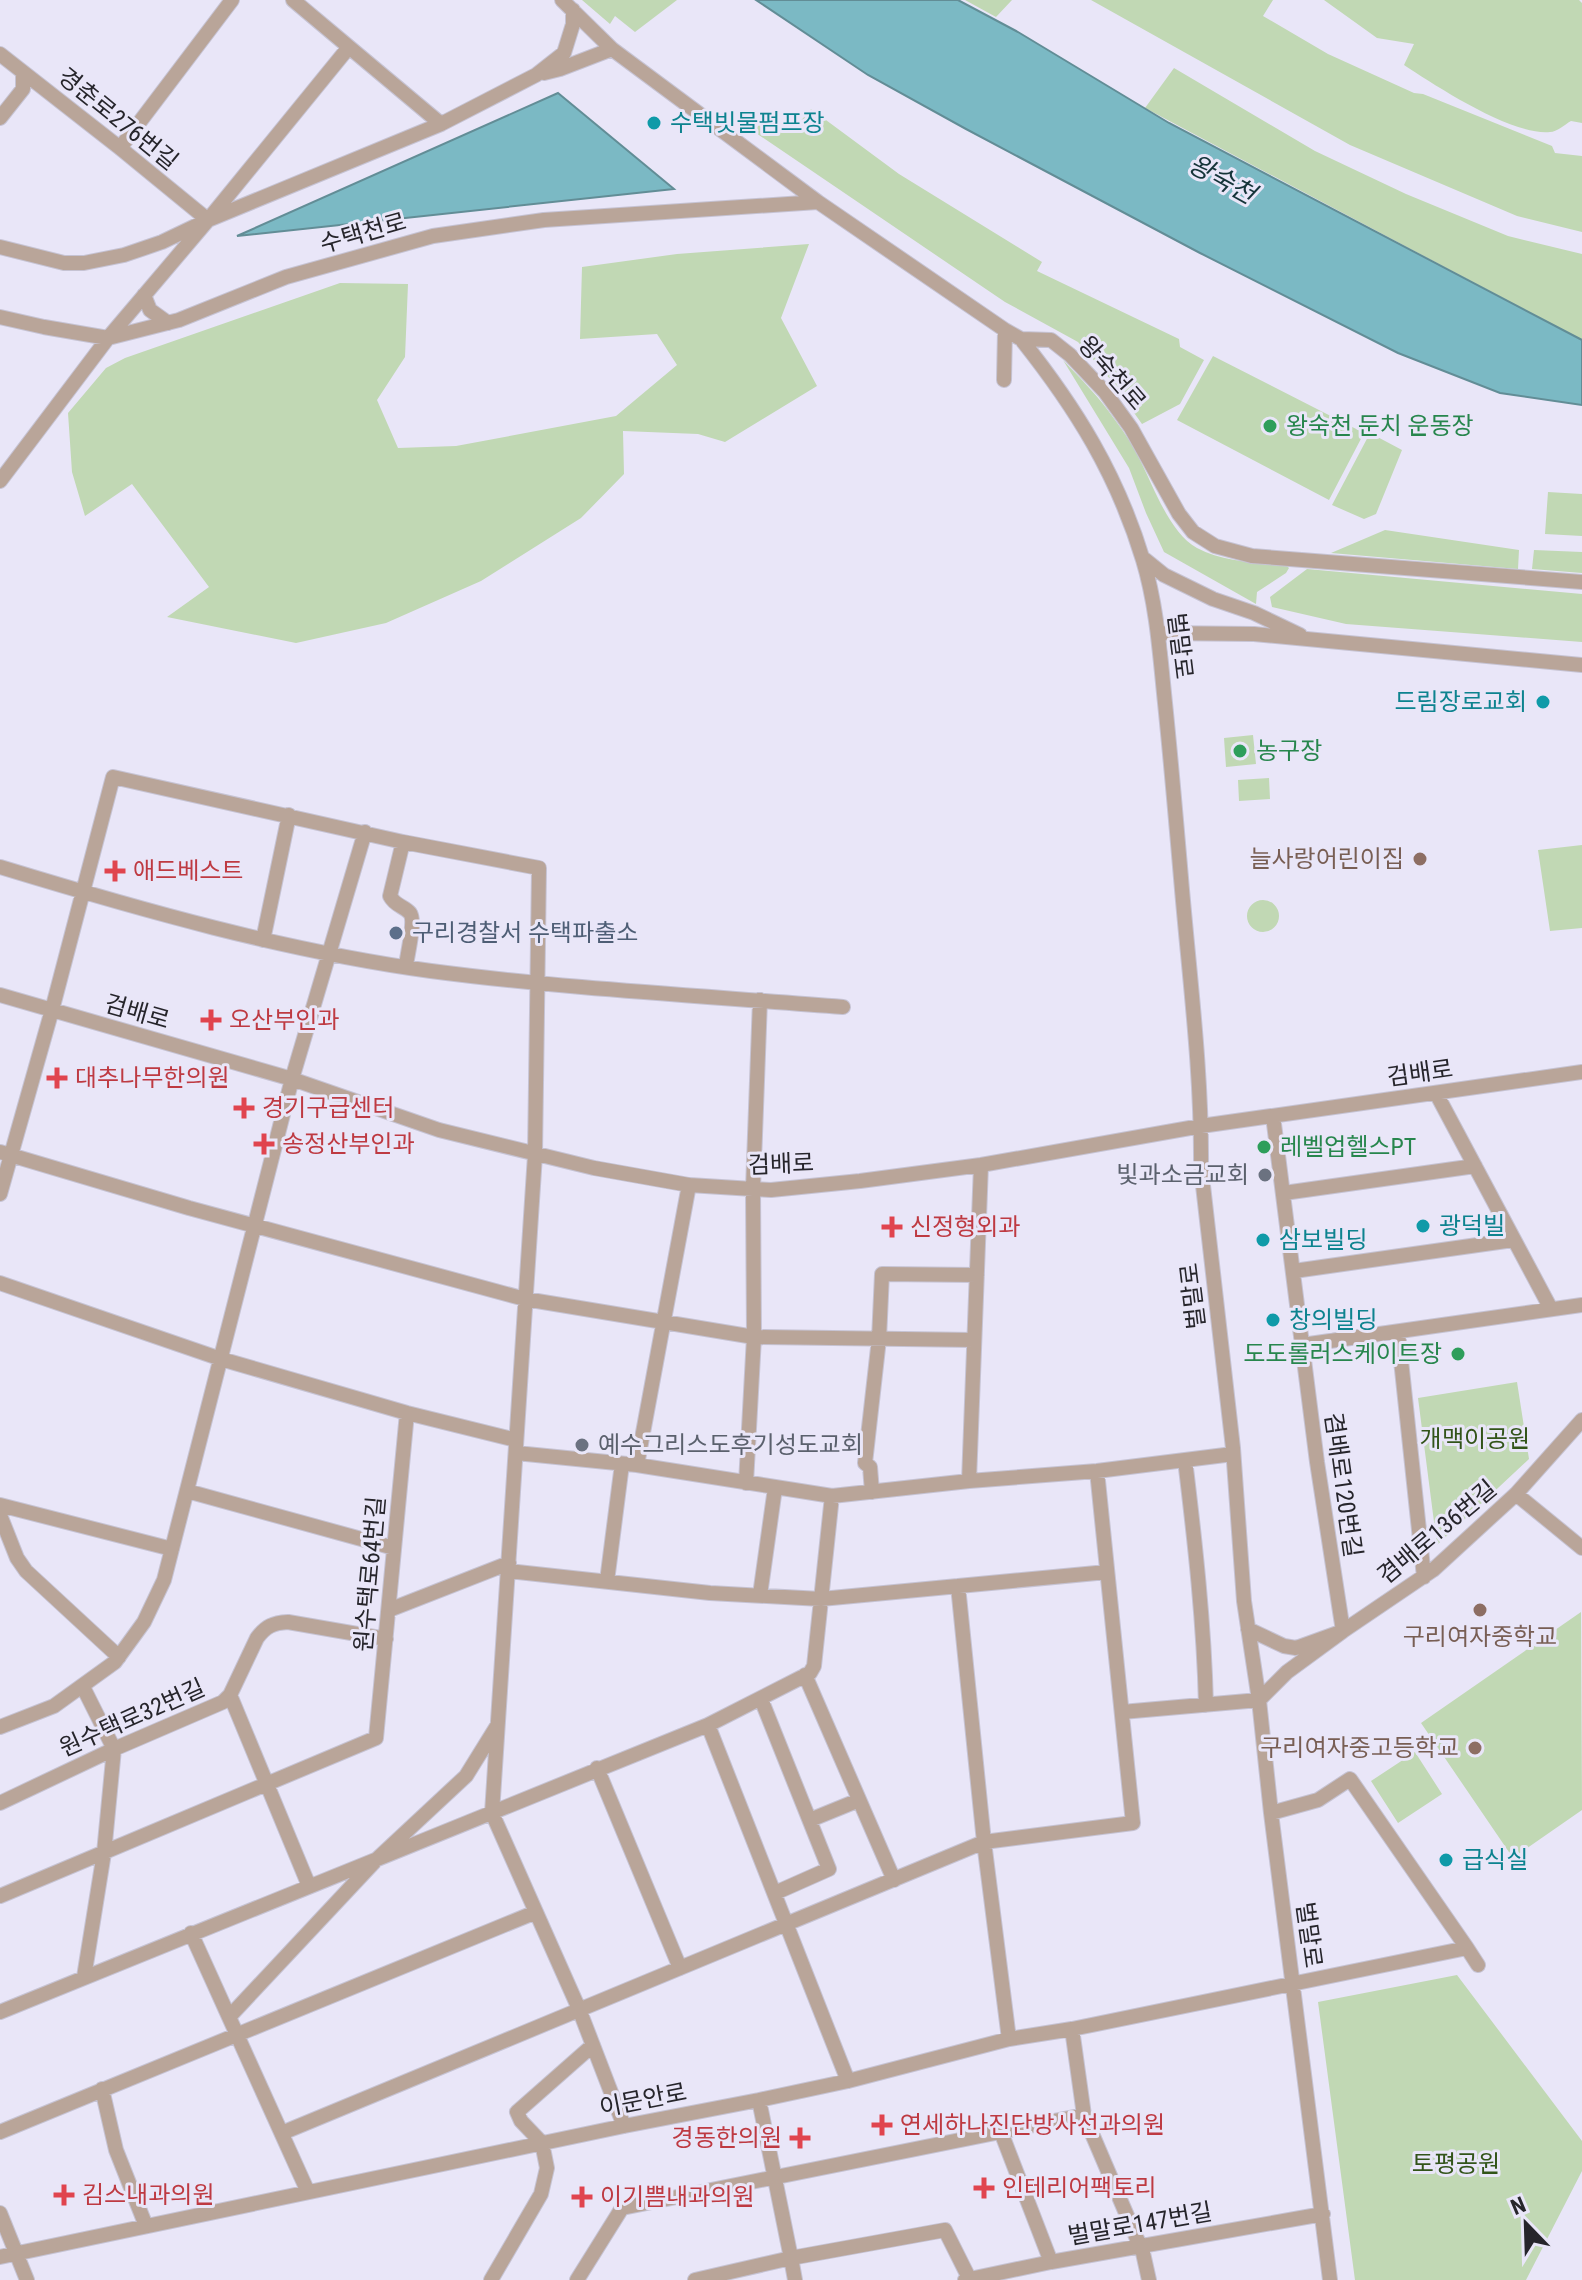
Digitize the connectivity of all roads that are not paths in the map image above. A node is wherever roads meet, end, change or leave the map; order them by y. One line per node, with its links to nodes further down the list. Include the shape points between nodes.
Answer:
1 (232, 0): 11 (street)
2 (293, 0): 4 (street)
3 (568, 5): 5 (street, 왕숙천로); 8 (street, via 573,24 564,53)
4 (349, 47): 10 (street); 13 (street)
5 (612, 49): 8 (street); 12 (street, 왕숙천로)
6 (0, 54): 7 (street, 경춘로276번길)
7 (23, 72): 9 (street, via 23,89); 11 (street, 경춘로276번길)
8 (536, 75): 10 (street)
9 (0, 118)
10 (441, 124): 13 (street)
11 (120, 148): 13 (street, 경춘로276번길)
12 (818, 202): 17 (street, 수택천로, via 544,220 433,236 286,277); 18 (street, 왕숙천로)
13 (208, 220): 14 (street, via 162,242 100,261 64,263); 15 (street)
14 (0, 247)
15 (144, 295): 17 (street, via 150,310); 19 (street)
16 (0, 317): 19 (street)
17 (168, 323): 19 (street, 수택천로)
18 (1005, 330): 20 (street, 왕숙천로); 21 (street)
19 (108, 338): 22 (street)
20 (1021, 339): 23 (street, 벌말로, via 1057,385 1110,473); 24 (street, 왕숙천로, via 1051,340 1079,364 1131,428 1179,514 1193,532 1215,546 1252,556)
21 (1004, 380)
22 (1, 479)
23 (1143, 558): 25 (street, 벌말로); 26 (street, via 1164,575)
24 (1582, 582)
25 (1158, 633): 26 (street); 46 (street, 벌말로)
26 (1312, 641): 27 (street)
27 (1582, 665)
28 (289, 815): 29 (street); 32 (street, via 113,777); 33 (street)
29 (365, 832): 30 (street); 34 (street)
30 (403, 842): 35 (street, via 390,896 413,918); 36 (street, via 539,868)
31 (0, 867): 32 (street)
32 (82, 892): 33 (street); 40 (street)
33 (263, 940): 34 (street)
34 (329, 953): 35 (street); 42 (street)
35 (406, 966): 36 (street)
36 (537, 982): 38 (street); 48 (street)
37 (0, 995): 40 (street, 검배로)
38 (760, 1000): 39 (street); 52 (street)
39 (843, 1007)
40 (52, 1010): 42 (street, 검배로); 47 (street)
41 (1580, 1072): 43 (street); 44 (street, 검배로)
42 (292, 1079): 48 (street, 검배로, via 439,1130); 55 (street)
43 (1582, 1088)
44 (1436, 1093): 45 (street, 검배로); 50 (street)
45 (1273, 1116): 46 (street, 검배로); 53 (street, 겸배로120번길)
46 (1201, 1126): 49 (street, 검배로); 73 (street, 벌말로, via 1201,1168)
47 (5, 1154): 54 (street); 55 (street)
48 (535, 1155): 51 (street, 검배로); 60 (street)
49 (981, 1165): 52 (street, 검배로); 58 (street)
50 (1475, 1166): 53 (street); 56 (street)
51 (689, 1185): 52 (street, 검배로); 63 (street)
52 (753, 1189): 65 (street)
53 (1284, 1193): 57 (street, 겸배로120번길)
54 (0, 1194)
55 (255, 1225): 60 (street); 69 (street)
56 (1513, 1240): 57 (street); 62 (street)
57 (1294, 1271): 68 (street, 겸배로120번길)
58 (977, 1275): 66 (street, via 882,1274); 67 (street)
59 (0, 1283): 69 (street)
60 (525, 1299): 63 (street); 72 (street)
61 (1582, 1305): 62 (street)
62 (1551, 1309): 64 (street)
63 (663, 1322): 65 (street); 75 (street)
64 (1398, 1332): 68 (street); 91 (street)
65 (754, 1337): 66 (street); 78 (street)
66 (879, 1339): 67 (street); 81 (street, via 865,1463)
67 (974, 1340): 77 (street)
68 (1302, 1345): 98 (street, 겸배로120번길)
69 (221, 1359): 70 (street); 80 (street)
70 (407, 1413): 72 (street); 86 (street, 원수택로64번길)
71 (1582, 1420): 82 (street, 겸배로136번길)
72 (516, 1447): 75 (street); 89 (street)
73 (1233, 1454): 74 (street); 97 (street, 벌말로)
74 (1185, 1460): 76 (street); 106 (street, via 1197,1553)
75 (629, 1464): 78 (street); 92 (street)
76 (1097, 1471): 77 (street); 90 (street)
77 (969, 1481): 81 (street)
78 (746, 1483): 79 (street)
79 (775, 1488): 83 (street); 94 (street)
80 (187, 1491): 86 (street); 88 (street)
81 (872, 1492): 83 (street)
82 (1516, 1494): 87 (street); 91 (street, 겸배로136번길)
83 (832, 1496): 95 (street)
84 (0, 1505): 88 (street)
85 (0, 1515): 100 (street, via 26,1571)
86 (394, 1548): 96 (street, 원수택로64번길)
87 (1582, 1548)
88 (172, 1549): 100 (street, via 144,1622)
89 (509, 1567): 92 (street); 96 (street); 108 (street)
90 (1107, 1572): 93 (street); 107 (street)
91 (1424, 1577): 98 (street, 겸배로136번길)
92 (607, 1581): 94 (street)
93 (958, 1586): 95 (street); 119 (street)
94 (760, 1595): 95 (street)
95 (821, 1599): 101 (street, via 814,1666)
96 (389, 1610): 99 (street, 원수택로64번길)
97 (1248, 1629): 98 (street, via 1296,1648); 105 (street, 벌말로)
98 (1343, 1631): 105 (street)
99 (386, 1639): 103 (street, 원수택로32번길, via 273,1624 257,1638); 113 (street, 원수택로64번길, via 376,1738)
100 (119, 1657): 102 (street)
101 (805, 1675): 104 (street); 114 (street)
102 (83, 1687): 110 (street, via 54,1706); 111 (street)
103 (230, 1695): 111 (street, 원수택로32번길); 113 (street)
104 (761, 1699): 109 (street); 118 (street)
105 (1259, 1700): 106 (street); 117 (street, 벌말로)
106 (1206, 1705): 107 (street)
107 (1122, 1712): 119 (street, via 1133,1823)
108 (499, 1724): 116 (street); 121 (street, via 466,1776)
109 (708, 1725): 112 (street); 124 (street)
110 (0, 1727)
111 (114, 1749): 115 (street, 원수택로32번길); 120 (street)
112 (597, 1768): 116 (street); 131 (street)
113 (268, 1784): 120 (street); 123 (street)
114 (859, 1800): 118 (street); 122 (street)
115 (0, 1803)
116 (492, 1813): 121 (street); 126 (street)
117 (1271, 1813): 129 (street, via 1318,1800 1350,1779); 133 (street, 벌말로)
118 (810, 1820): 124 (street, via 829,1869)
119 (984, 1842): 122 (street); 139 (street)
120 (104, 1853): 125 (street); 132 (street)
121 (378, 1858): 123 (street); 136 (street)
122 (894, 1880): 127 (street)
123 (309, 1886): 128 (street)
124 (775, 1893): 127 (street)
125 (0, 1896)
126 (536, 1912): 134 (street); 138 (street)
127 (788, 1925): 131 (street); 141 (street)
128 (191, 1933): 132 (street); 136 (street)
129 (1467, 1948): 130 (street); 133 (street, 이문안로)
130 (1478, 1965)
131 (680, 1968): 134 (street)
132 (84, 1977): 135 (street)
133 (1294, 1984): 137 (street, 이문안로); 153 (street, 벌말로)
134 (579, 2009): 140 (street); 148 (street)
135 (0, 2012)
136 (230, 2016): 138 (street)
137 (1072, 2029): 139 (street, 이문안로); 144 (street)
138 (238, 2033): 142 (street); 148 (street)
139 (1009, 2039): 141 (street, 이문안로)
140 (593, 2045): 145 (street); 149 (street, via 517,2112)
141 (848, 2081): 143 (street, 이문안로)
142 (102, 2089): 146 (street); 154 (street, via 116,2150)
143 (759, 2100): 145 (street, 이문안로); 150 (street)
144 (1084, 2115): 147 (street); 155 (street)
145 (624, 2126): 149 (street, 이문안로)
146 (0, 2132)
147 (1001, 2132): 150 (street); 159 (street)
148 (282, 2133): 151 (street)
149 (542, 2143): 151 (street, 이문안로); 162 (street, via 547,2168 541,2194)
150 (776, 2177): 158 (street); 163 (street, via 622,2208)
151 (308, 2192): 154 (street, 이문안로)
152 (0, 2213): 156 (street)
153 (1323, 2214): 155 (street, 벌말로147번길); 167 (street, 벌말로)
154 (146, 2226): 156 (street, 이문안로)
155 (1140, 2246): 159 (street, 벌말로147번길); 166 (street)
156 (18, 2253): 157 (street, 이문안로); 161 (street)
157 (0, 2257)
158 (791, 2258): 160 (street, via 945,2230); 164 (street); 165 (street)
159 (1051, 2262): 160 (street, 벌말로147번길)
160 (968, 2279)
161 (27, 2280)
162 (491, 2280)
163 (577, 2280)
164 (695, 2280)
165 (795, 2280)
166 (1149, 2280)
167 (1330, 2280)

